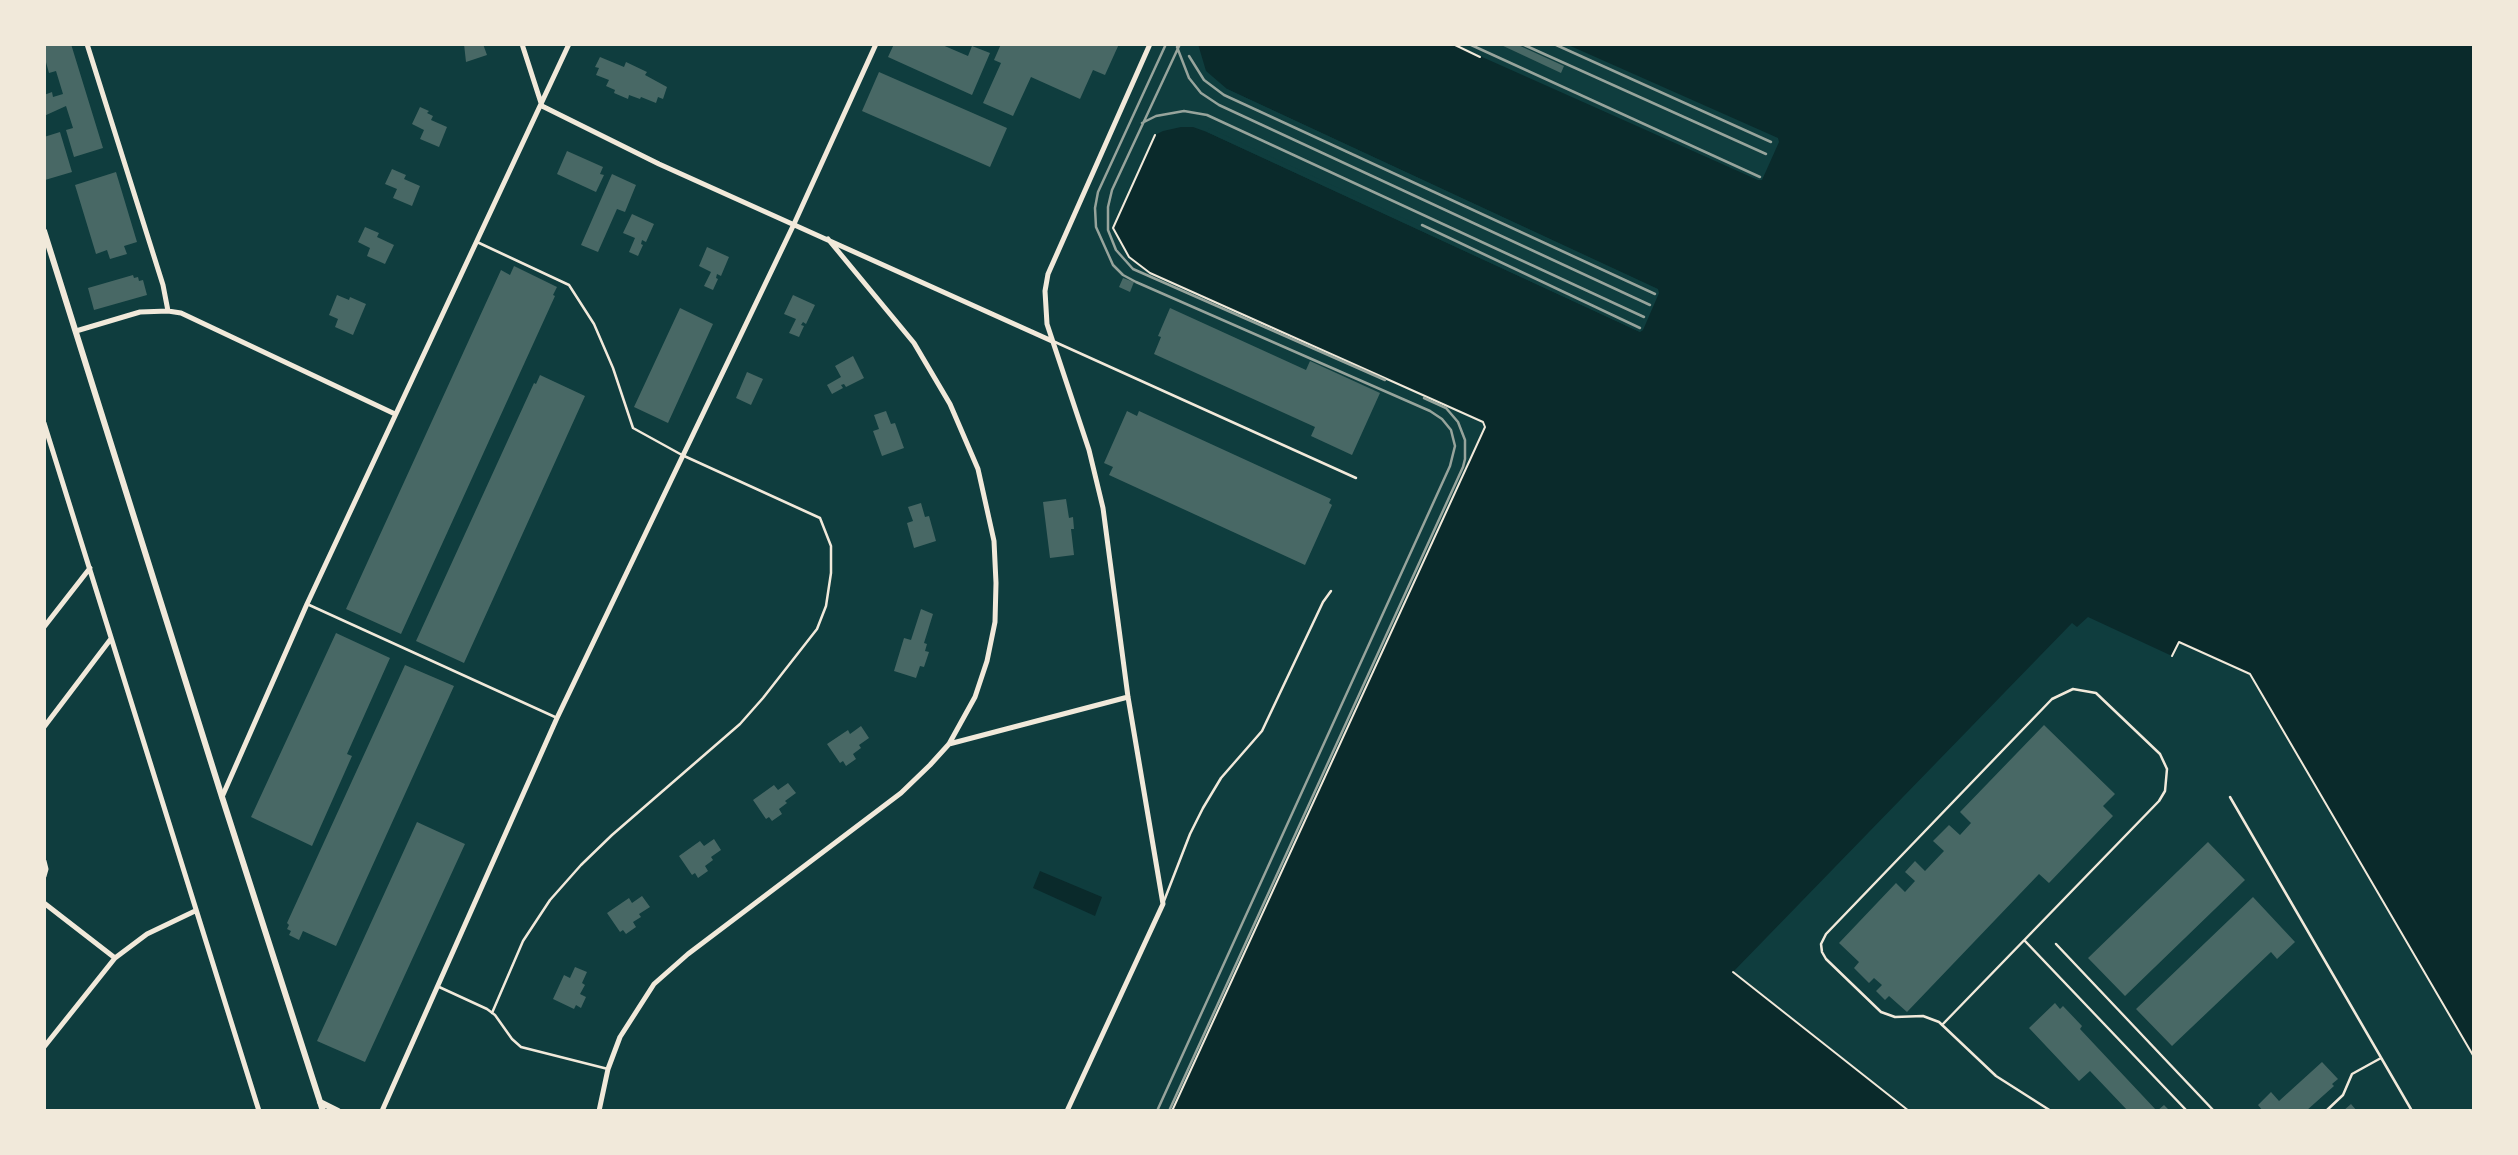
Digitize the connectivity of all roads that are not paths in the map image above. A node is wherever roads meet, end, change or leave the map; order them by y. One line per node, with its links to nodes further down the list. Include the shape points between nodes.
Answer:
1 (87, 44): 11 (street, via 163,285)
2 (522, 44): 6 (street)
3 (569, 44): 6 (street)
4 (876, 44): 7 (street)
5 (1150, 44): 13 (street, via 1048,274 1045,308)
6 (542, 106): 7 (street); 10 (street)
7 (794, 224): 9 (street); 16 (street)
8 (44, 231): 12 (street)
9 (828, 239): 13 (street); 26 (street, via 914,343 950,404 978,469 994,541 995,622 975,697)
10 (477, 243): 14 (street); 16 (lane, via 569,285 599,335 633,428)
11 (167, 311): 12 (street, via 140,312); 14 (street, via 194,318)
12 (75, 331): 27 (street)
13 (1052, 341): 17 (lane); 23 (street, via 1089,450 1103,508)
14 (395, 414): 20 (street)
15 (44, 423): 18 (street)
16 (682, 455): 24 (street); 38 (lane, via 821,518 831,546 827,606 817,629 740,724 612,835 550,900 523,941)
17 (1356, 478)
18 (90, 568): 21 (street); 22 (street)
19 (1331, 591): 32 (lane, via 1262,731 1203,808)
20 (307, 604): 24 (lane); 27 (street)
21 (44, 627)
22 (110, 640): 25 (street); 33 (street)
23 (1128, 697): 26 (street); 32 (street)
24 (557, 718): 37 (street)
25 (44, 727)
26 (948, 744): 42 (street, via 901,793 654,984 620,1037)
27 (222, 797): 43 (street)
28 (2231, 797): 41 (lane)
29 (44, 861): 30 (street)
30 (44, 876)
31 (44, 903): 36 (street)
32 (1163, 904): 49 (street)
33 (195, 911): 36 (street, via 146,934); 44 (street)
34 (2024, 940): 39 (lane); 39 (lane, via 2159,801 2167,786 2167,769 2160,754 2101,696 2085,689 2067,690 2052,699 1823,939 1825,957 1881,1012 1895,1017 1923,1016); 51 (lane)
35 (2056, 944): 52 (lane)
36 (115, 958): 40 (street)
37 (437, 986): 38 (lane); 47 (street)
38 (492, 1013): 42 (lane, via 521,1046)
39 (1942, 1025): 50 (lane, via 1996,1076)
40 (44, 1047)
41 (2381, 1058): 53 (lane, via 2351,1074 2344,1093); 54 (lane)
42 (608, 1069): 48 (street)
43 (320, 1102): 45 (street); 46 (street)
44 (258, 1111)
45 (323, 1111)
46 (338, 1111)
47 (382, 1111)
48 (599, 1111)
49 (1067, 1111)
50 (2051, 1111)
51 (2187, 1111)
52 (2214, 1111)
53 (2326, 1111)
54 (2412, 1111)

